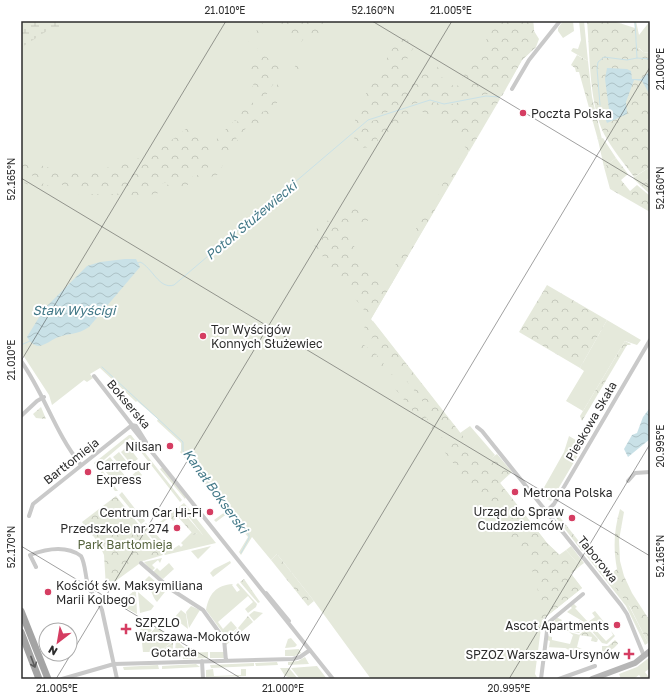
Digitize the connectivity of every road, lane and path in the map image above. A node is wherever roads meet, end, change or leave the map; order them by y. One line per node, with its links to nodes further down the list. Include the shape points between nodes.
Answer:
1 (560, 21): 2 (street, via 529,60)
2 (512, 89)
3 (650, 341): 13 (street, Pieskowa Skała, via 554,504)
4 (21, 360): 6 (street)
5 (94, 376): 8 (street, Bokserska)
6 (44, 397): 7 (street); 10 (street, via 63,440)
7 (21, 416)
8 (132, 425): 10 (street, Bartłomieja); 20 (street, Bokserska, via 135,425 148,446)
9 (477, 427): 13 (street, Taborowa)
10 (82, 465): 14 (street, Bartłomieja, via 33,504)
11 (650, 472): 12 (street, via 635,473)
12 (628, 481)
13 (547, 511): 22 (street, Taborowa, via 627,614)
14 (29, 516)
15 (141, 563): 24 (street, via 172,590 203,610 224,639)
16 (36, 568): 25 (street, via 30,555 53,549 77,553 83,558 89,588 102,610)
17 (583, 594): 33 (street, via 548,623)
18 (21, 611): 28 (main road)
19 (21, 632): 27 (main road, one-way to 27)
20 (310, 650): 24 (street, Gotarda, via 296,658); 32 (street, Bokserska)
21 (650, 651): 22 (street)
22 (644, 657): 35 (street, via 626,667)
23 (202, 661): 24 (street, Gotarda); 25 (street, Gotarda); 31 (street)
24 (226, 661)
25 (114, 664): 29 (street, Gotarda); 30 (street)
26 (595, 666): 34 (street)
27 (39, 679)
28 (48, 679)
29 (62, 679)
30 (117, 679)
31 (203, 679)
32 (333, 679)
33 (542, 679)
34 (559, 679)
35 (592, 679)

